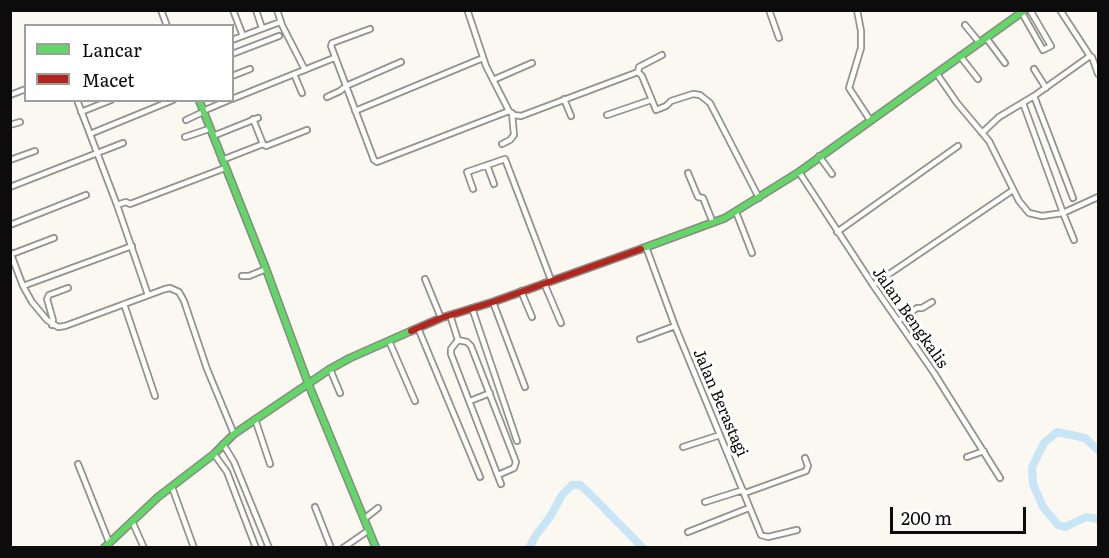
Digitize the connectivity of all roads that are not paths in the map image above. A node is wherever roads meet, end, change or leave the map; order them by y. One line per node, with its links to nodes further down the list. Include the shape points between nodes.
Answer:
1 (233, 10): 15 (street)
2 (256, 10): 13 (street)
3 (277, 10): 11 (street)
4 (769, 10): 17 (street)
5 (857, 10): 61 (street, via 861,48 849,88)
6 (1030, 10): 9 (street, via 1051,46 1043,50)
7 (1060, 10): 23 (street)
8 (468, 12): 26 (street)
9 (1023, 12): 10 (main road)
10 (1013, 14): 19 (main road)
11 (280, 22): 13 (street); 32 (street)
12 (965, 25): 20 (street)
13 (262, 28): 15 (street)
14 (370, 29): 25 (street, via 332,43)
15 (243, 36): 18 (street)
16 (279, 36): 21 (street)
17 (779, 38)
18 (234, 39)
19 (987, 39): 20 (main road); 29 (street)
20 (979, 42): 24 (main road)
21 (234, 53)
22 (662, 55): 33 (street, via 639,67)
23 (1089, 56): 36 (street, via 1095,60); 41 (street)
24 (960, 57): 35 (main road); 38 (street)
25 (334, 58): 32 (street); 40 (street)
26 (483, 58): 39 (street); 54 (street)
27 (401, 62): 40 (street)
28 (532, 63): 39 (street)
29 (1005, 63)
30 (250, 69): 37 (street)
31 (1034, 69): 41 (street)
32 (305, 70): 34 (street)
33 (638, 72): 46 (street); 47 (street)
34 (294, 74): 42 (street); 45 (street)
35 (937, 74): 61 (main road); 66 (street)
36 (1098, 74)
37 (234, 75)
38 (978, 79)
39 (493, 80): 57 (street)
40 (346, 86): 44 (street); 54 (street)
41 (1046, 88): 43 (street)
42 (302, 93)
43 (1034, 96): 53 (street); 90 (street)
44 (327, 97)
45 (234, 99)
46 (564, 99): 57 (street, via 521,116); 58 (street)
47 (651, 100): 59 (street); 89 (street, via 656,110 690,94 702,96 715,110)
48 (78, 102): 55 (street)
49 (106, 102): 55 (street)
50 (168, 102): 67 (street)
51 (200, 102): 56 (main road)
52 (226, 102): 56 (street)
53 (1023, 103): 66 (street); 94 (street)
54 (355, 111): 57 (street, via 374,160 379,162)
55 (81, 112): 67 (street)
56 (203, 112): 60 (street); 64 (main road)
57 (510, 112): 72 (street, via 514,135)
58 (571, 116)
59 (607, 116)
60 (186, 120)
61 (870, 120): 76 (main road)
62 (20, 122): 63 (street)
63 (10, 125)
64 (209, 129): 68 (main road); 69 (street)
65 (307, 130): 71 (street)
66 (982, 133): 87 (street)
67 (90, 134): 75 (street)
68 (213, 136): 71 (street, via 255,118); 78 (main road)
69 (185, 137)
70 (123, 143): 75 (street)
71 (263, 144): 78 (street)
72 (502, 144)
73 (958, 146): 97 (street)
74 (35, 151): 77 (street)
75 (97, 153): 85 (street); 92 (street)
76 (819, 156): 81 (main road); 83 (street)
77 (10, 160)
78 (222, 160): 80 (main road)
79 (487, 165): 84 (street); 86 (street, via 466,172); 109 (street, via 506,159)
80 (225, 168): 92 (street, via 130,204); 105 (main road)
81 (799, 172): 89 (main road); 97 (street, Jalan Bengkalis)
82 (687, 174): 95 (street, via 698,197 704,198)
83 (832, 174)
84 (494, 184)
85 (10, 187)
86 (473, 189)
87 (1013, 190): 94 (street, via 1029,213); 104 (street)
88 (86, 195): 96 (street)
89 (759, 198): 93 (main road)
90 (1073, 198)
91 (1098, 200): 94 (street)
92 (117, 205): 100 (street)
93 (736, 212): 95 (main road); 103 (street)
94 (1063, 213): 99 (street)
95 (713, 223): 101 (main road)
96 (10, 225)
97 (837, 232): 111 (street, Jalan Bengkalis)
98 (54, 238): 102 (street)
99 (1074, 240)
100 (132, 246): 112 (street); 115 (street)
101 (646, 247): 109 (main road); 126 (street, Jalan Berastagi)
102 (11, 253): 112 (street)
103 (752, 253)
104 (902, 266): 106 (street); 111 (street)
105 (266, 269): 107 (street); 132 (main road)
106 (907, 273)
107 (242, 276)
108 (425, 279): 122 (street)
109 (551, 280): 110 (main road)
110 (544, 283): 114 (main road); 124 (street)
111 (873, 285): 123 (street, Jalan Bengkalis)
112 (23, 286): 125 (street)
113 (68, 288): 125 (street, via 46,299)
114 (521, 291): 116 (main road); 121 (street)
115 (148, 295): 118 (street); 140 (street, via 170,288 179,292)
116 (493, 302): 119 (main road); 133 (street)
117 (932, 302): 123 (street)
118 (124, 304): 125 (street, via 62,327); 136 (street)
119 (472, 308): 120 (main road); 142 (street)
120 (450, 315): 122 (main road); 129 (street)
121 (532, 317)
122 (441, 318): 127 (main road)
123 (898, 321): 145 (street, Jalan Bengkalis)
124 (561, 322)
125 (52, 325)
126 (675, 326): 128 (street); 141 (street, Jalan Berastagi)
127 (418, 328): 130 (main road); 152 (street)
128 (640, 339)
129 (458, 340): 135 (street, via 471,346); 138 (street, via 451,354)
130 (389, 341): 131 (main road); 137 (street)
131 (330, 369): 132 (main road); 134 (street)
132 (308, 383): 139 (main road); 161 (main road)
133 (525, 387)
134 (340, 393)
135 (490, 393): 138 (street); 151 (street, via 517,465)
136 (155, 396)
137 (415, 401)
138 (470, 401): 151 (street)
139 (255, 419): 140 (main road); 150 (street)
140 (234, 435): 143 (main road)
141 (720, 435): 144 (street); 156 (street, Jalan Berastagi)
142 (518, 441)
143 (223, 444): 146 (main road); 170 (street)
144 (683, 447)
145 (984, 451): 147 (street); 153 (street, Jalan Bengkalis)
146 (214, 454): 155 (main road); 169 (street, via 227,472)
147 (967, 457)
148 (805, 458): 156 (street, via 807,471)
149 (78, 464): 166 (street)
150 (270, 465)
151 (498, 475): 154 (street)
152 (480, 477)
153 (1000, 478)
154 (501, 484)
155 (172, 487): 162 (main road); 168 (street)
156 (744, 491): 157 (street); 160 (street, Jalan Berastagi)
157 (705, 502)
158 (315, 507): 171 (street)
159 (378, 508): 161 (street)
160 (749, 508): 163 (street, Jalan Berastagi, via 763,536); 165 (street)
161 (364, 519): 164 (main road)
162 (132, 521): 166 (main road); 167 (street)
163 (797, 530)
164 (369, 531): 172 (street); 173 (main road)
165 (687, 532)
166 (106, 545)
167 (144, 548)
168 (194, 548)
169 (256, 548)
170 (269, 548)
171 (331, 548)
172 (343, 548)
173 (376, 548)

